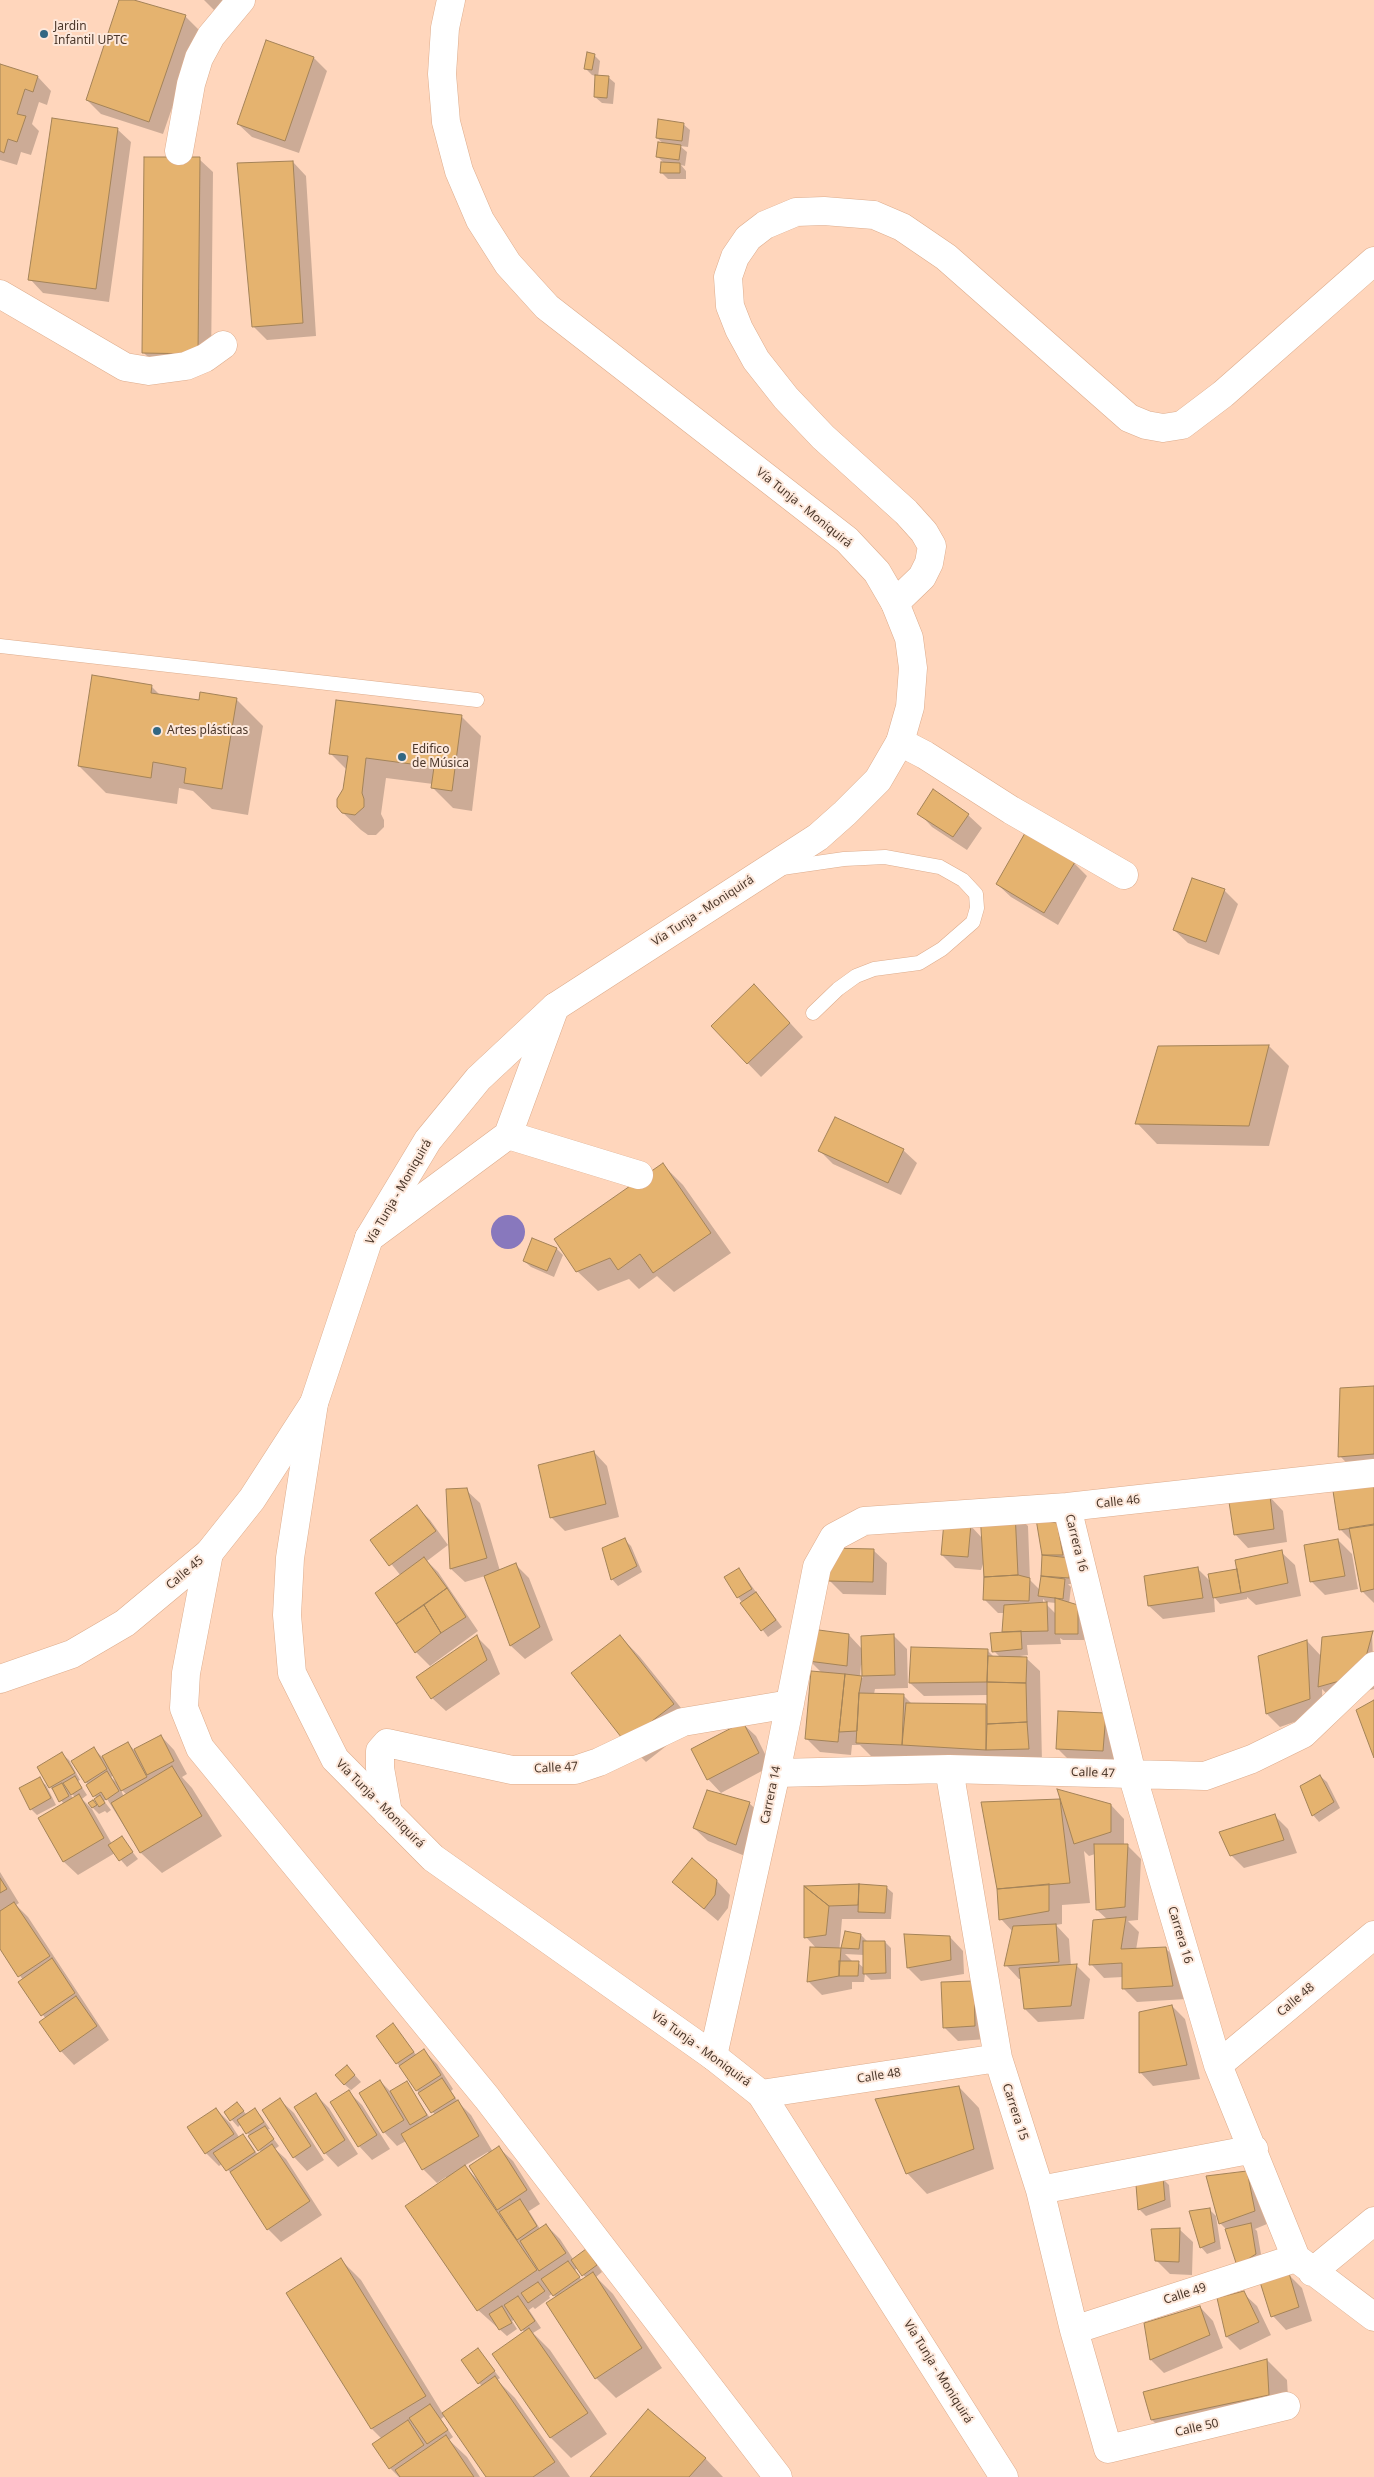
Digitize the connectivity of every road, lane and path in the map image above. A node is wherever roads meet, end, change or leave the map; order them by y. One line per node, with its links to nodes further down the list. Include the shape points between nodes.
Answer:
1 (241, 0): 3 (street, via 211,36 199,58)
2 (451, 0): 7 (street, Vía Tunja - Moniquirá, via 444,28 442,74 446,122 462,179 480,220 508,264 547,307 847,540 877,572)
3 (179, 151)
4 (1374, 261): 7 (street, via 1223,394 1182,425 1163,428 1129,418 946,257 902,227 874,215 824,211 796,212 766,225 748,238 735,257 728,276 730,306 756,360 786,398 823,437 906,512 932,546 922,577)
5 (0, 294): 6 (street, via 125,367 149,372 186,366 205,358)
6 (222, 345)
7 (895, 602): 10 (street, Vía Tunja - Moniquirá, via 909,638 912,668 910,707)
8 (0, 646): 9 (lane)
9 (477, 700)
10 (900, 742): 11 (street, Vía Tunja - Moniquirá, via 878,780 845,813 818,837); 12 (street)
11 (764, 871): 13 (street, Vía Tunja - Moniquirá); 14 (lane, via 844,859 885,857 940,867 963,880 976,894 973,922 942,949 919,963 874,969 856,976)
12 (1124, 875)
13 (554, 1007): 15 (street); 17 (street, Vía Tunja - Moniquirá, via 478,1080 428,1140)
14 (813, 1013)
15 (508, 1135): 16 (street); 17 (street)
16 (639, 1175)
17 (369, 1238): 18 (street, Vía Tunja - Moniquirá)
18 (314, 1403): 22 (street, Calle 45, via 252,1499); 29 (street, Vía Tunja - Moniquirá, via 290,1558 287,1615 292,1673 335,1759)
19 (1374, 1473): 20 (street, Calle 46)
20 (1067, 1507): 21 (street, Calle 46, via 864,1521); 28 (street, Carrera 16)
21 (834, 1537): 25 (street, Carrera 14, via 817,1567)
22 (209, 1553): 24 (street, Calle 45, via 126,1623 72,1654); 43 (street, via 186,1674 184,1708 200,1748 487,2098)
23 (1374, 1666): 28 (street, Calle 47, via 1303,1734 1252,1758 1205,1776)
24 (0, 1679)
25 (790, 1704): 27 (street, Carrera 14); 29 (street, Calle 47, via 683,1722 575,1770 512,1770 387,1743 380,1751 380,1768)
26 (949, 1769): 27 (street, Calle 47); 28 (street, Calle 47); 32 (street, Carrera 15)
27 (776, 1774): 31 (street, Carrera 14)
28 (1132, 1774): 33 (street, Carrera 16)
29 (388, 1813): 31 (street, Vía Tunja - Moniquirá, via 433,1858)
30 (1374, 1935): 33 (street, Calle 48)
31 (713, 2056): 34 (street, Vía Tunja - Moniquirá)
32 (998, 2058): 34 (street, Calle 48); 36 (street, Carrera 15)
33 (1218, 2065): 35 (street, Carrera 16)
34 (761, 2094): 44 (street, Vía Tunja - Moniquirá)
35 (1254, 2149): 36 (street); 38 (street, Carrera 16)
36 (1040, 2190): 40 (street, Carrera 15)
37 (1374, 2221): 38 (street, Calle 49)
38 (1304, 2265): 39 (street); 40 (street, Calle 49)
39 (1374, 2317)
40 (1074, 2330): 42 (street, Carrera 15)
41 (1286, 2406): 42 (street, Calle 50)
42 (1108, 2449)
43 (778, 2477)
44 (1004, 2477)

